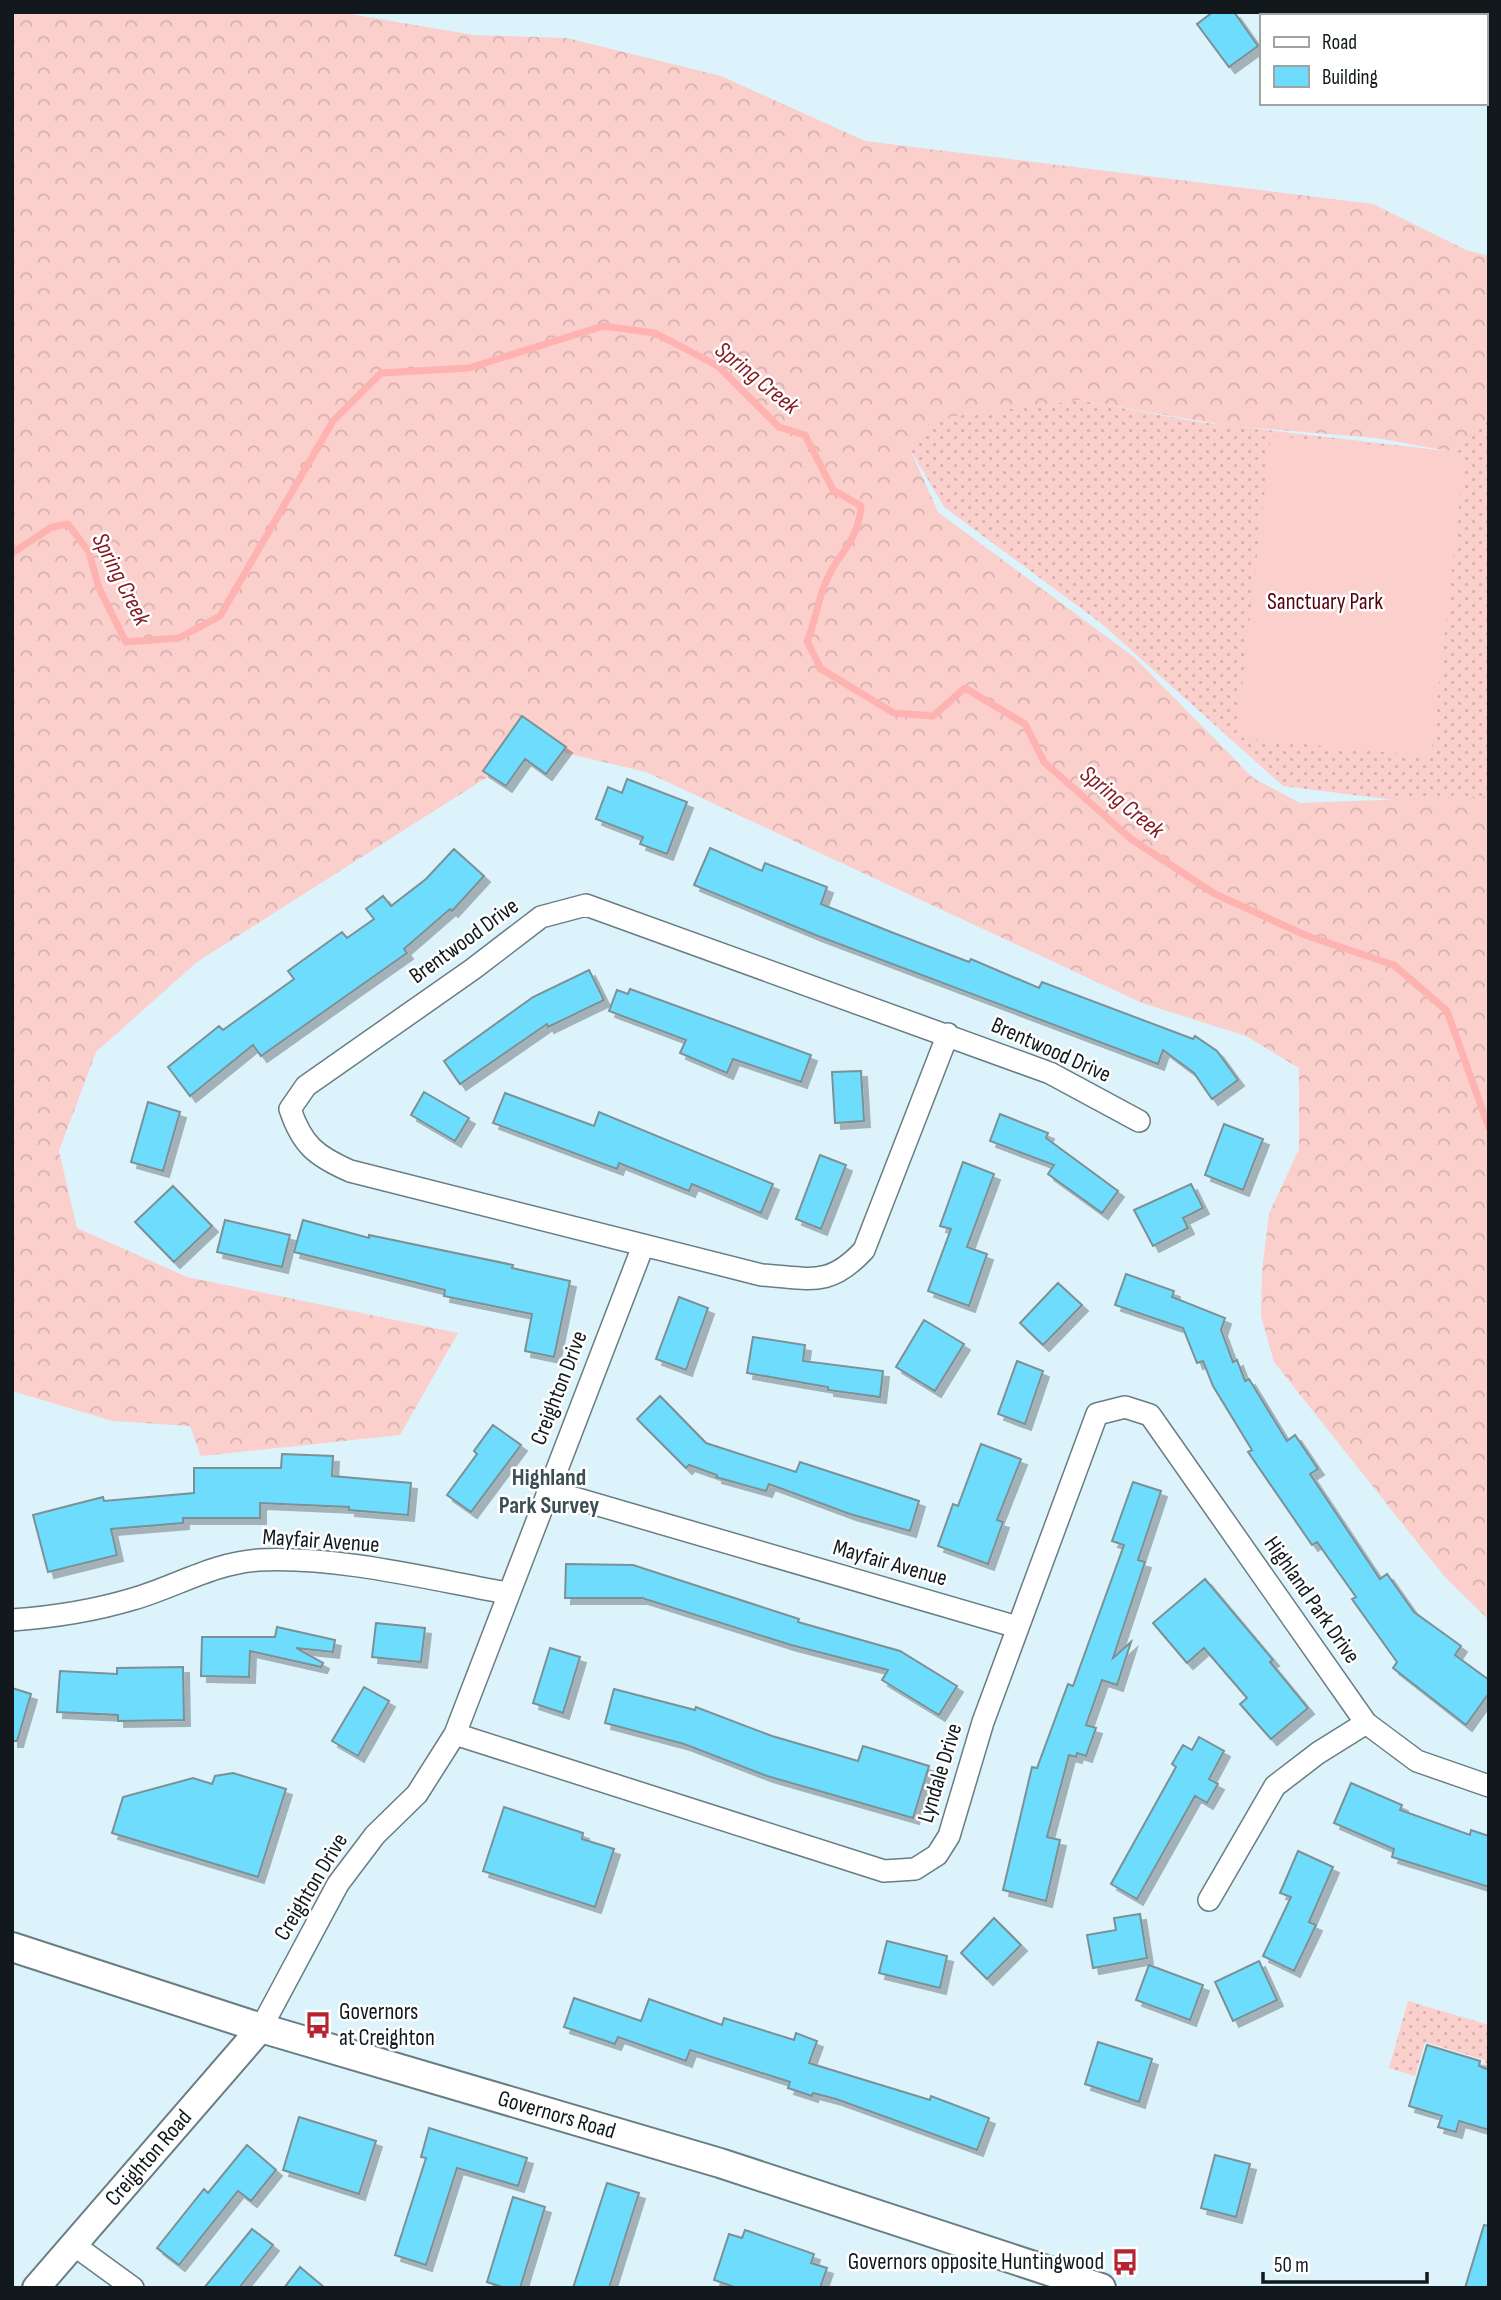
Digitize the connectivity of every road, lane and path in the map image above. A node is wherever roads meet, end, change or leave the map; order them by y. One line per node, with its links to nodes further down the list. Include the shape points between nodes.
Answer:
1 (948, 1034): 2 (street, Brentwood Drive, via 1050,1073); 3 (street, via 864,1250 847,1269 825,1279 762,1275); 3 (street, Brentwood Drive, via 586,905 541,917 306,1086 290,1109 298,1133 320,1158 350,1171)
2 (1139, 1121)
3 (643, 1246): 5 (street, Creighton Drive)
4 (1125, 1407): 8 (street, Lyndale Drive, via 1097,1414); 9 (street, Highland Park Drive, via 1150,1415)
5 (547, 1490): 6 (street, Creighton Drive); 8 (street, Mayfair Avenue)
6 (507, 1593): 7 (street, Mayfair Avenue, via 353,1565 259,1560 197,1573 135,1599 65,1616); 10 (street, Creighton Drive)
7 (12, 1620)
8 (1017, 1627): 10 (street, Lyndale Drive, via 949,1836 937,1856 915,1869 884,1871)
9 (1366, 1723): 11 (street, Highland Park Drive, via 1417,1761); 12 (street, via 1275,1786)
10 (455, 1734): 14 (street, Creighton Drive, via 416,1794 375,1835 338,1884)
11 (1489, 1786)
12 (1209, 1900)
13 (12, 1947): 14 (main road, Governors Road)
14 (261, 2028): 15 (street, Creighton Road); 16 (main road, Governors Road, via 720,2163)
15 (74, 2245): 17 (street, Creighton Road); 18 (street)
16 (1087, 2286)
17 (36, 2288)
18 (133, 2288)

